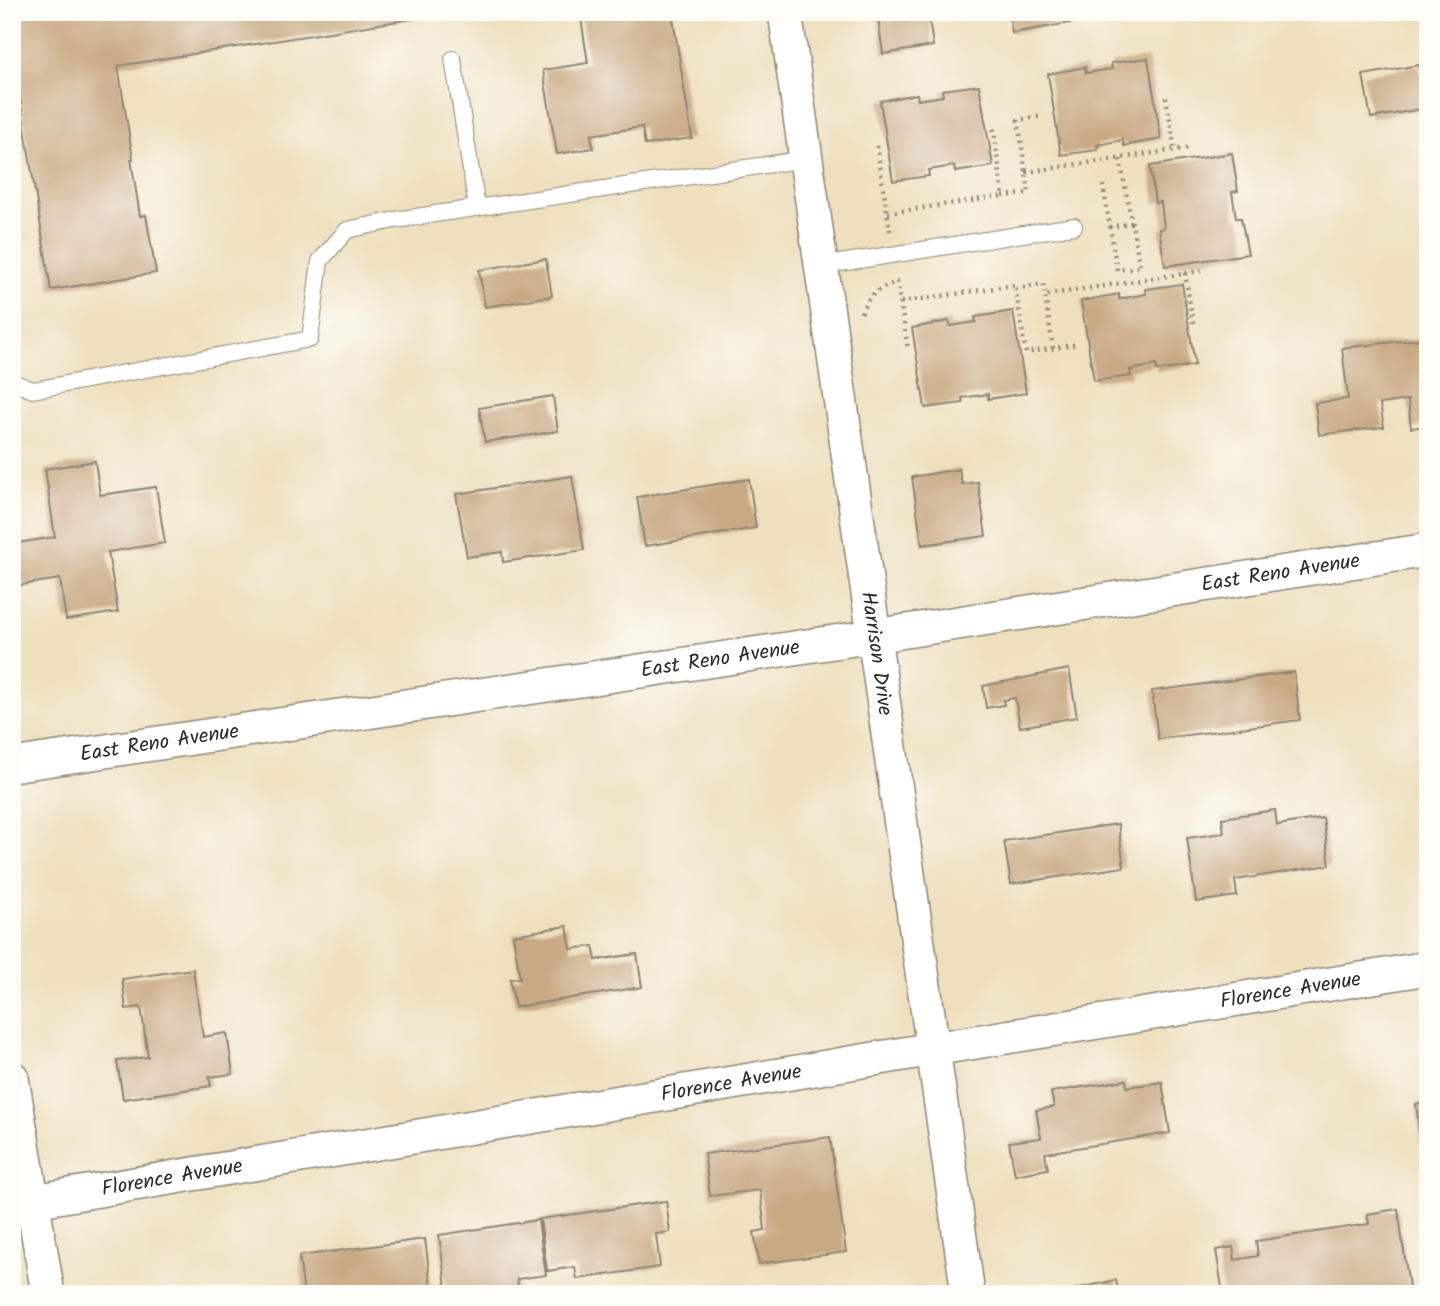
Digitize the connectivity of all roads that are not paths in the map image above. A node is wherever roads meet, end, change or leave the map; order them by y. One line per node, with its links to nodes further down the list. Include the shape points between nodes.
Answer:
1 (785, 12): 3 (street, Harrison Drive)
2 (453, 59): 4 (lane)
3 (806, 159): 4 (lane); 6 (street, Harrison Drive)
4 (477, 208): 7 (lane, via 347,230 320,261 310,339 33,390)
5 (1074, 226): 6 (lane)
6 (821, 266): 9 (street, Harrison Drive)
7 (12, 382)
8 (1428, 550): 9 (street, East Reno Avenue)
9 (874, 636): 10 (street, East Reno Avenue); 12 (street, Harrison Drive)
10 (12, 765)
11 (1428, 968): 12 (street, Florence Avenue)
12 (933, 1049): 14 (street, Florence Avenue); 16 (street, Harrison Drive)
13 (12, 1078): 14 (street)
14 (34, 1202): 15 (street)
15 (48, 1294)
16 (968, 1294)

